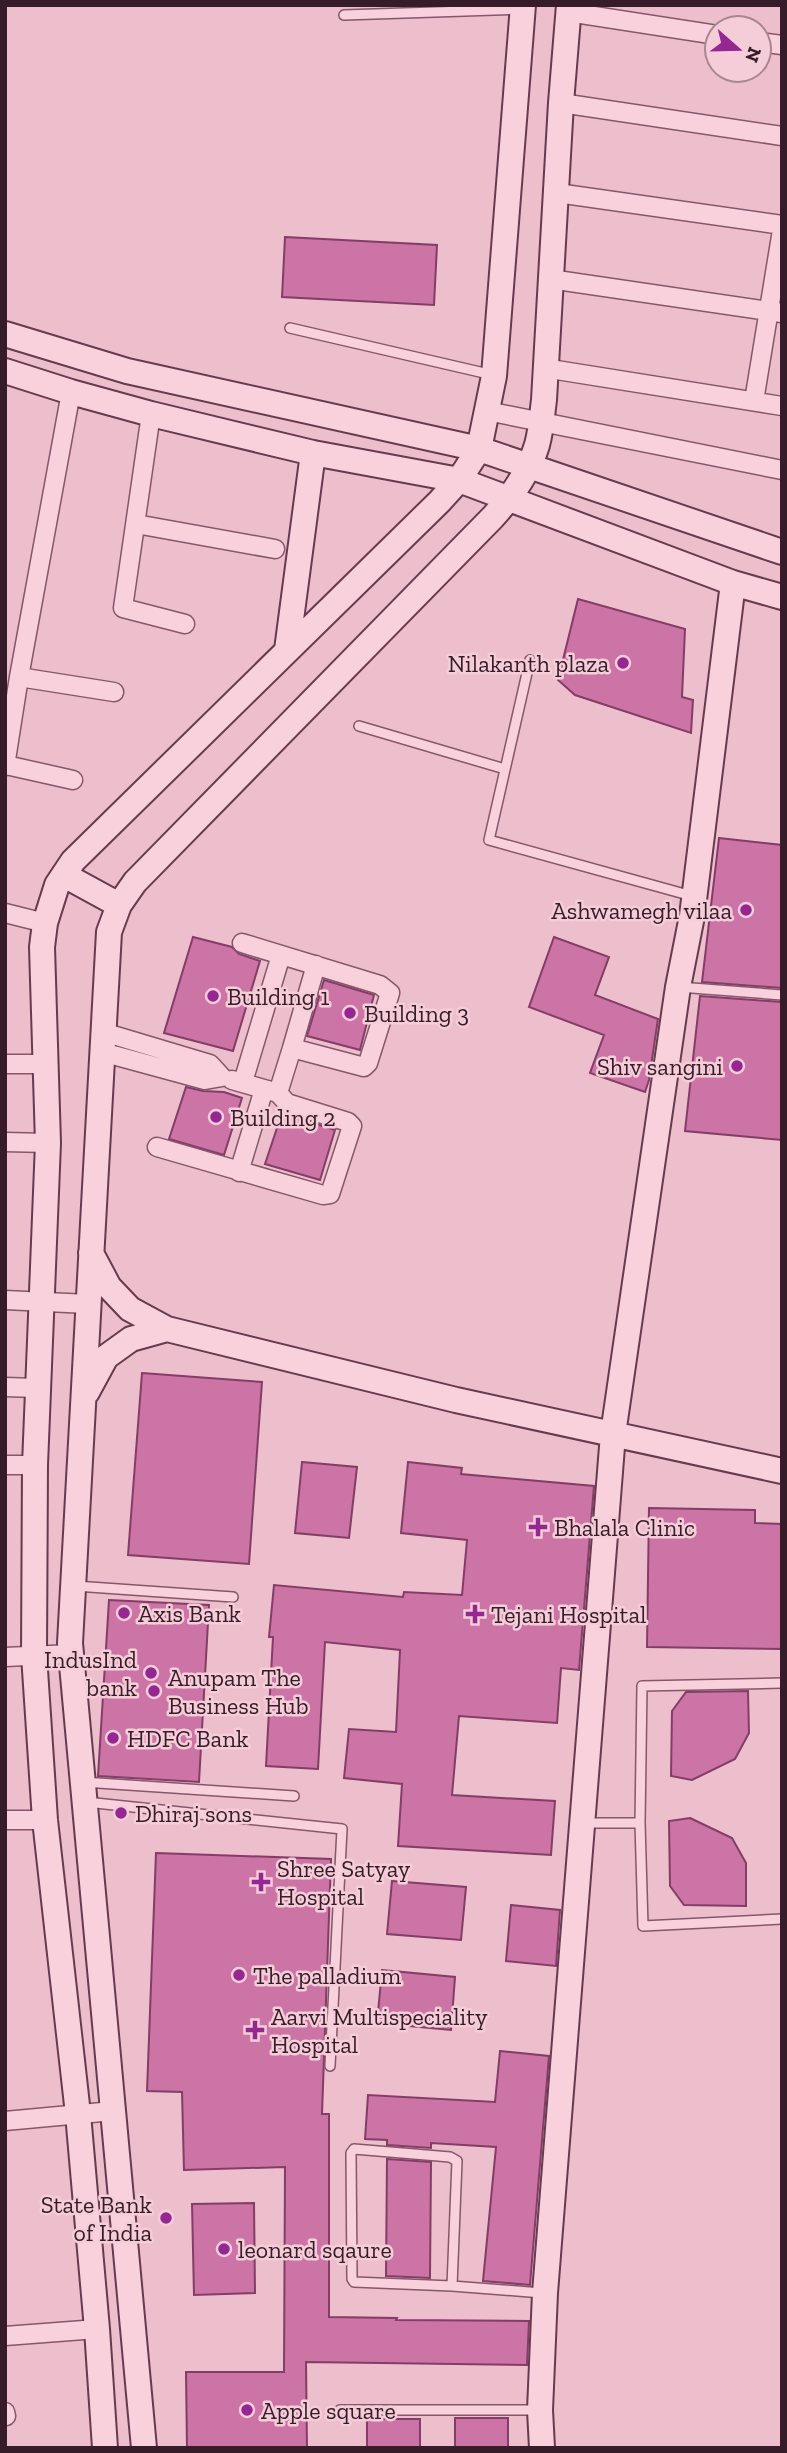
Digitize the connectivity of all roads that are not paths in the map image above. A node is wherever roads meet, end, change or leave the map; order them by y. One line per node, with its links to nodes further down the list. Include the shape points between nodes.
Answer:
1 (523, 7): 3 (lane); 16 (street)
2 (568, 9): 4 (street); 5 (street)
3 (344, 15)
4 (703, 33)
5 (561, 103): 6 (street); 7 (street)
6 (782, 136)
7 (557, 193): 8 (street); 10 (street)
8 (782, 225)
9 (782, 230): 11 (street)
10 (550, 279): 11 (street); 14 (street)
11 (775, 312): 18 (street)
12 (290, 328): 16 (lane)
13 (5, 334): 23 (street, via 127,371)
14 (544, 368): 18 (street); 22 (street)
15 (5, 371): 17 (street)
16 (494, 376): 20 (street)
17 (71, 392): 21 (street); 37 (street)
18 (754, 401): 19 (street)
19 (782, 406)
20 (487, 411): 22 (street); 23 (street)
21 (151, 414): 24 (street); 29 (street)
22 (540, 423): 25 (street); 26 (street)
23 (479, 449): 25 (street); 27 (street)
24 (313, 453): 27 (street); 35 (street)
25 (528, 466): 28 (street); 31 (street)
26 (782, 470)
27 (460, 480): 28 (street); 35 (street)
28 (509, 500): 32 (street); 45 (street, via 135,882)
29 (136, 524): 30 (street); 34 (street, via 123,608)
30 (275, 549)
31 (782, 552)
32 (733, 583): 33 (street); 44 (street)
33 (782, 597)
34 (186, 624)
35 (286, 650): 43 (street)
36 (530, 660): 41 (lane)
37 (19, 677): 38 (street); 40 (street)
38 (114, 692)
39 (359, 726): 41 (lane)
40 (5, 766): 42 (street)
41 (505, 769): 44 (lane, via 489,840)
42 (73, 780)
43 (64, 875): 45 (street); 47 (street)
44 (694, 896): 51 (street)
45 (118, 905): 53 (street, via 109,932)
46 (5, 913): 47 (street)
47 (46, 923): 56 (street, via 42,947)
48 (242, 943): 49 (street)
49 (281, 955): 50 (street); 57 (street)
50 (316, 965): 54 (street); 54 (street, via 380,985 390,993 364,1068)
51 (678, 987): 52 (lane); 71 (street)
52 (782, 995)
53 (103, 1042): 57 (street, via 210,1064 222,1077); 63 (street)
54 (292, 1048): 58 (street)
55 (5, 1063): 56 (street)
56 (46, 1064): 60 (street)
57 (243, 1082): 58 (street)
58 (271, 1091): 62 (street); 62 (street, via 287,1103 352,1126 332,1190 323,1195)
59 (5, 1142): 60 (street)
60 (48, 1143): 65 (street)
61 (157, 1147): 62 (street)
62 (239, 1171)
63 (91, 1253): 66 (street); 67 (street, via 109,1287 130,1310)
64 (5, 1300): 65 (street)
65 (43, 1301): 66 (street); 69 (street)
66 (88, 1304): 70 (street)
67 (167, 1329): 70 (street, via 131,1339 106,1357); 71 (street)
68 (5, 1387): 69 (street)
69 (37, 1388): 73 (street)
70 (83, 1399): 75 (street)
71 (613, 1434): 74 (street); 85 (street)
72 (5, 1465): 73 (street)
73 (35, 1465): 78 (street)
74 (782, 1471)
75 (73, 1586): 76 (lane); 77 (street)
76 (233, 1597)
77 (72, 1654): 78 (street); 81 (street)
78 (34, 1655): 79 (street); 84 (street)
79 (5, 1657)
80 (782, 1683): 86 (lane, via 642,1686)
81 (83, 1792): 82 (lane); 88 (lane, via 342,1829); 89 (street)
82 (294, 1796)
83 (5, 1820): 84 (street)
84 (45, 1820): 90 (street)
85 (582, 1823): 86 (lane); 93 (street)
86 (640, 1823): 87 (lane, via 643,1926)
87 (782, 1919)
88 (330, 2066)
89 (113, 2111): 90 (street); 99 (street)
90 (78, 2114): 91 (street); 94 (street)
91 (5, 2121)
92 (452, 2286): 92 (lane, via 457,2161 354,2149 352,2281); 93 (lane)
93 (545, 2293): 97 (street)
94 (97, 2329): 95 (street); 98 (street)
95 (5, 2336)
96 (340, 2410): 97 (lane)
97 (540, 2410): 100 (street)
98 (105, 2448)
99 (144, 2448)
100 (541, 2448)

